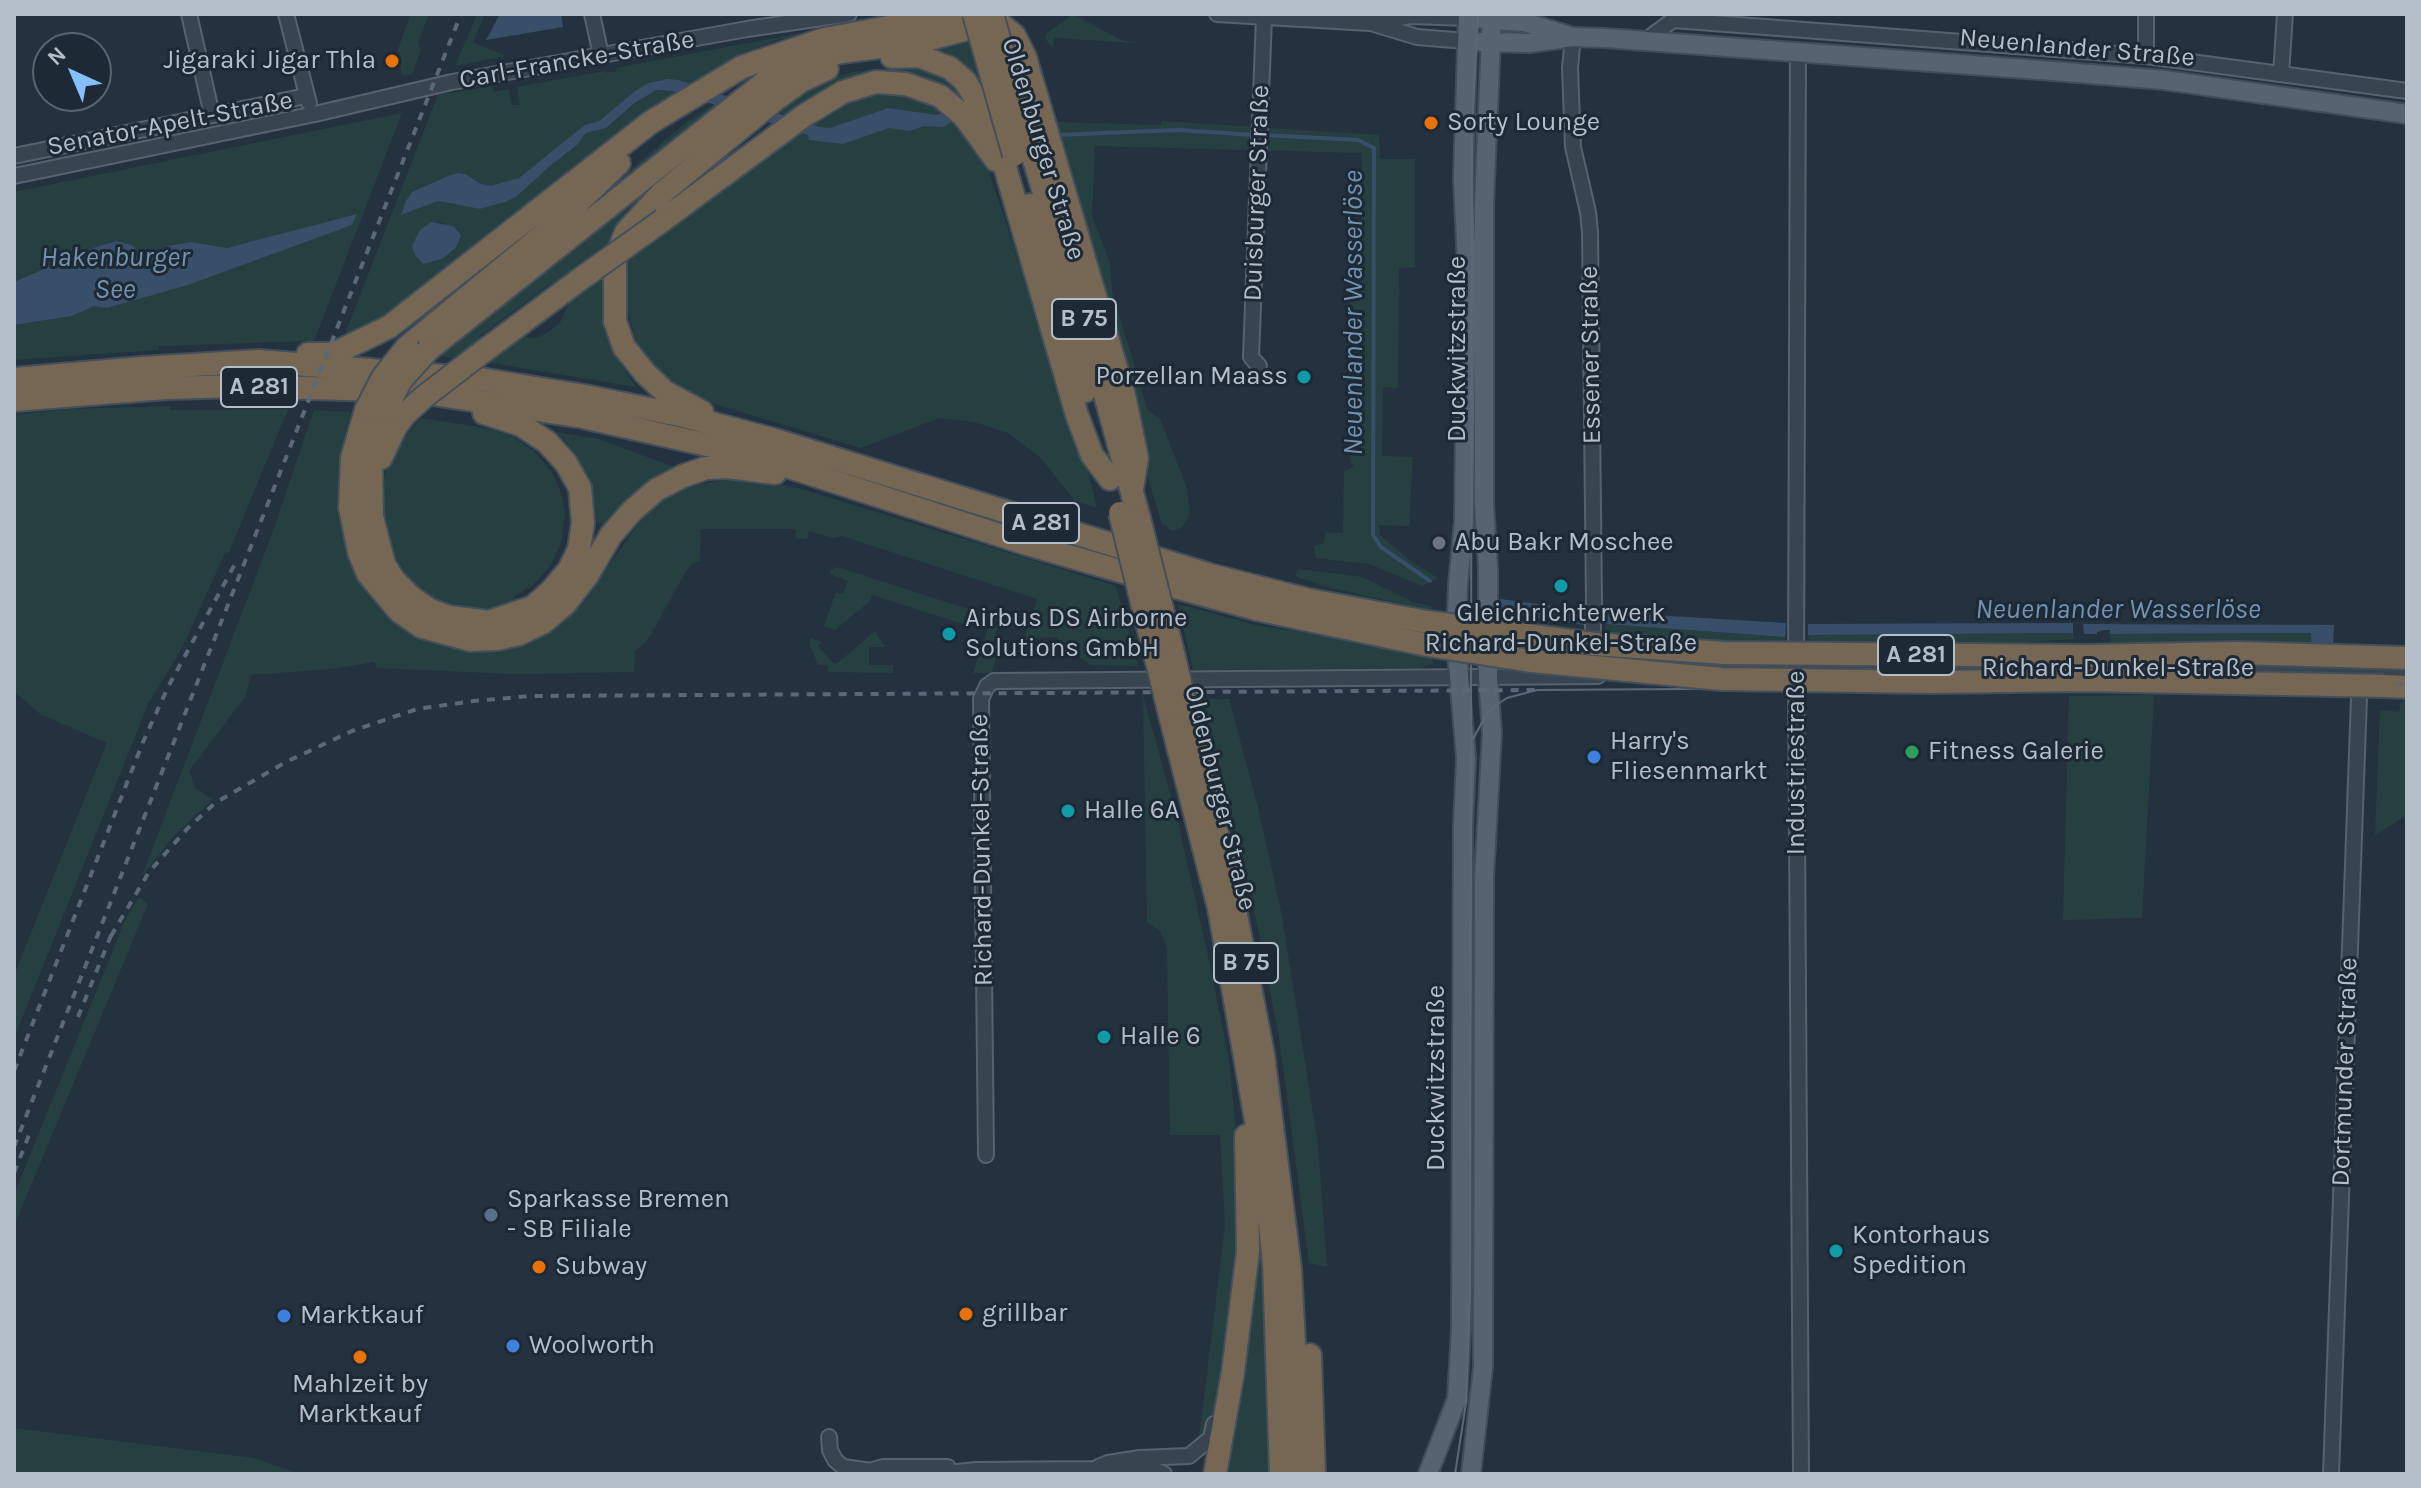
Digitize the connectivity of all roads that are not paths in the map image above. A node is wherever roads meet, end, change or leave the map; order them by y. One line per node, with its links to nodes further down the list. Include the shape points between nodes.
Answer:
1 (189, 14): 37 (street)
2 (286, 14): 32 (street)
3 (592, 14): 26 (street)
4 (801, 14): 19 (street, Carl-Francke-Straße)
5 (849, 14): 19 (street, Carl-Francke-Straße)
6 (920, 14): 18 (highway)
7 (959, 14): 18 (highway)
8 (974, 14): 38 (highway, Oldenburger Straße / B 75, bridge)
9 (988, 14): 24 (highway, via 963,30); 38 (highway, Oldenburger Straße / B 75, bridge); 52 (highway, via 1014,35 1025,57 1124,395 1137,458)
10 (1217, 14): 15 (street, Neuenlander Straße)
11 (2146, 14): 27 (street)
12 (2285, 14): 29 (street)
13 (1410, 15): 14 (street, Neuenlander Straße); 17 (street, Neuenlander Straße)
14 (1468, 16): 16 (main road, Neuenlander Straße); 21 (main road, Duckwitzstraße)
15 (1264, 17): 17 (street, Neuenlander Straße); 44 (street, Duisburger Straße, via 1251,357)
16 (1492, 17): 20 (main road, Neuenlander Straße); 23 (main road, Duckwitzstraße)
17 (1369, 23): 21 (street, Neuenlander Straße, via 1417,37)
18 (899, 25): 34 (highway, via 796,47 742,67)
19 (747, 29): 26 (street, Carl-Francke-Straße)
20 (1573, 37): 22 (main road, Neuenlander Straße); 23 (main road, Neuenlander Straße); 59 (street, Essener Straße, via 1573,147 1590,232)
21 (1466, 41): 23 (main road, Neuenlander Straße); 58 (main road, Duckwitzstraße, via 1464,521 1456,631)
22 (1645, 41): 25 (main road, Neuenlander Straße); 27 (street, Neuenlander Straße, via 1673,20)
23 (1491, 42): 60 (main road, Duckwitzstraße, via 1484,236)
24 (884, 48): 28 (highway); 33 (highway, via 808,61 765,82)
25 (1798, 52): 36 (main road, Neuenlander Straße, via 2164,80); 55 (street, Industriestraße)
26 (601, 55): 31 (street, Carl-Francke-Straße)
27 (2146, 56): 29 (street, Neuenlander Straße)
28 (845, 62): 33 (highway); 41 (highway, via 919,56 950,68 965,81 988,118)
29 (2281, 74): 30 (street, Neuenlander Straße)
30 (2407, 91)
31 (407, 93): 35 (street, Senator-Apelt-Straße)
32 (306, 96): 35 (street, Senator-Apelt-Straße); 37 (street, Senator-Apelt-Straße)
33 (747, 110): 42 (highway); 49 (highway, via 626,232 615,260 614,310 624,347 665,392 691,408)
34 (671, 112): 42 (highway); 43 (highway, via 651,122 389,327 333,354 281,353)
35 (315, 114): 40 (street, Senator-Apelt-Straße)
36 (2407, 114)
37 (212, 115): 39 (street, Senator-Apelt-Straße)
38 (1022, 152): 50 (highway, Oldenburger Straße / B 75); 52 (highway, Oldenburger Straße / B 75, via 1089,337)
39 (14, 156)
40 (14, 176)
41 (1008, 179): 48 (highway, bridge, via 959,111 923,89 876,82 843,92 425,396); 50 (highway, via 1077,415 1092,455)
42 (417, 349): 48 (highway, bridge, via 383,377)
43 (259, 361): 45 (highway, A 281); 49 (highway, A 281, via 480,379 684,416)
44 (1259, 366)
45 (14, 379)
46 (413, 391): 47 (highway, A 281, via 239,386); 48 (highway, via 432,406 484,413 521,425 547,442 580,488 579,549 569,570 533,607 489,622 449,617 430,610 393,579 376,542 371,502 374,437); 51 (highway, A 281, via 675,436)
47 (14, 400)
48 (385, 412): 51 (highway, via 357,434 352,458 350,507 359,552 368,574 399,611 422,627 470,640 519,634 544,622 565,604 632,511 683,476 728,467)
49 (775, 440): 54 (highway, A 281, bridge, via 1210,575 1427,622 1594,644 1724,653)
50 (1110, 479): 53 (highway, Oldenburger Straße / B 75)
51 (841, 482): 61 (highway, A 281, bridge, via 1027,544 1256,609 1531,661 1721,679 2173,680)
52 (1132, 489): 53 (highway, Oldenburger Straße / B 75)
53 (1129, 516): 62 (highway, Oldenburger Straße / B 75, bridge)
54 (2407, 658)
55 (1796, 668): 56 (street, Richard-Dunkel-Straße); 59 (street, Richard-Dunkel-Straße, via 1646,663 1620,675); 77 (street, Industriestraße)
56 (2360, 670): 57 (street, Richard-Dunkel-Straße); 78 (street, Dortmunder Straße)
57 (2407, 673)
58 (1460, 676): 60 (street); 64 (street, Richard-Dunkel-Straße, via 994,681 987,686 981,699); 75 (main road, Duckwitzstraße, via 1466,758 1461,1354 1457,1399)
59 (1590, 676): 60 (street, Richard-Dunkel-Straße)
60 (1488, 678): 76 (main road, Duckwitzstraße, via 1492,733 1483,891 1483,1367)
61 (2407, 687)
62 (1177, 707): 63 (highway, Oldenburger Straße / B 75); 67 (highway, Oldenburger Straße / B 75, via 1220,840 1263,1054 1285,1223 1301,1262 1308,1329)
63 (1254, 1103): 65 (highway, via 1246,1137 1248,1251); 67 (highway, Oldenburger Straße / B 75)
64 (986, 1155)
65 (1233, 1372): 68 (street, via 1221,1390 1211,1438 1189,1456 1140,1458); 74 (highway)
66 (829, 1437): 69 (street, via 830,1450 843,1467)
67 (1298, 1468)
68 (1094, 1469): 70 (street); 73 (street)
69 (873, 1470): 70 (street); 71 (street)
70 (976, 1470): 72 (street)
71 (898, 1474)
72 (939, 1474)
73 (1164, 1474)
74 (1215, 1474)
75 (1428, 1474)
76 (1471, 1474)
77 (1801, 1474)
78 (2331, 1474)

